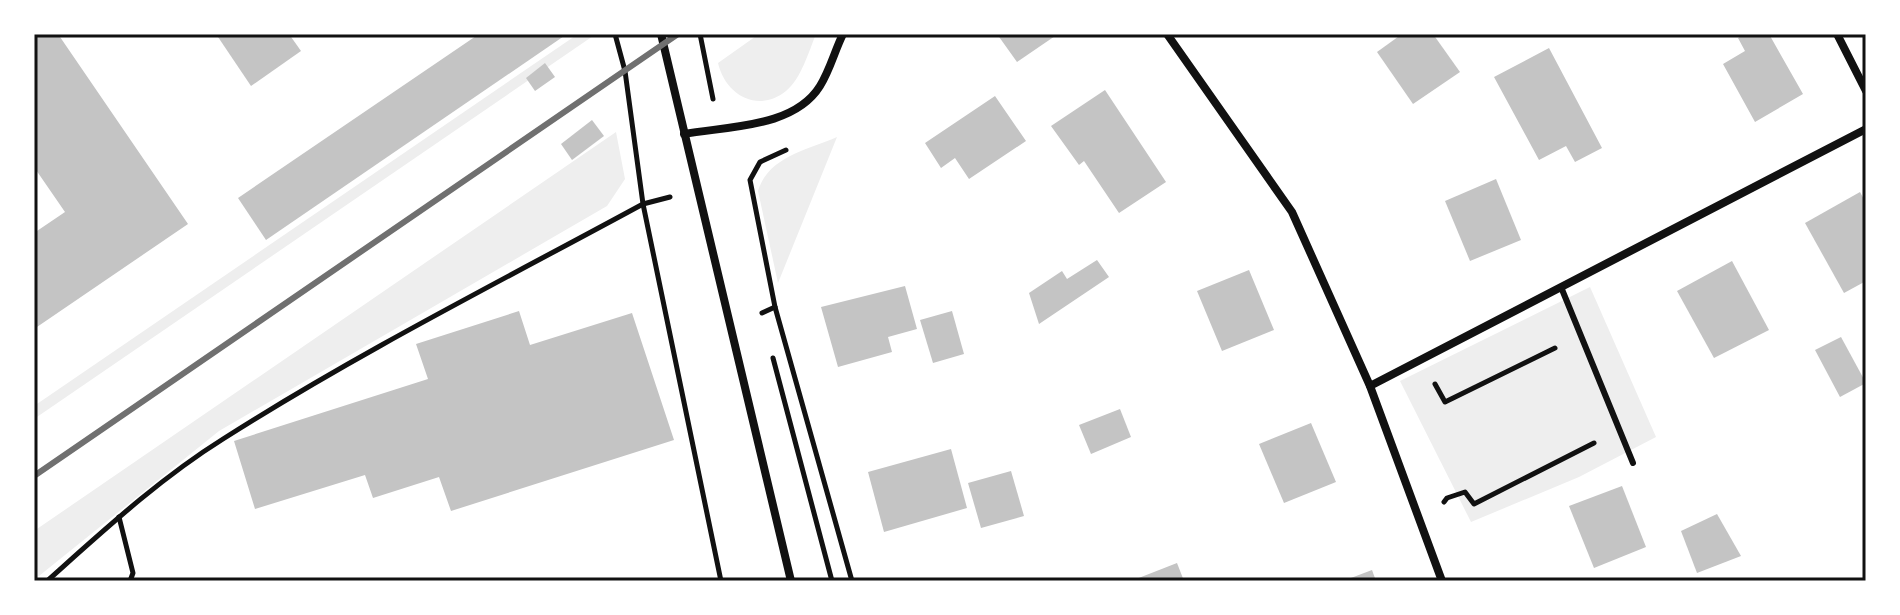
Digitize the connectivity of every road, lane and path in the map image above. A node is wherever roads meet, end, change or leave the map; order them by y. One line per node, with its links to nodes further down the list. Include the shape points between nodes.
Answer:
1 (615, 34): 13 (path)
2 (661, 34): 10 (street)
3 (700, 34): 8 (path)
4 (843, 34): 8 (street, via 820,86 803,105 784,116)
5 (1167, 34): 22 (street, via 1292,212)
6 (1837, 34): 7 (street)
7 (1866, 91)
8 (718, 128): 10 (street)
9 (1866, 129): 14 (street)
10 (684, 134): 12 (street)
11 (798, 145): 16 (path, via 760,162 750,180)
12 (698, 191): 13 (path); 30 (street)
13 (643, 204): 25 (path, via 221,440); 29 (path)
14 (1561, 287): 19 (lane); 21 (street)
15 (758, 298): 17 (path)
16 (775, 307): 17 (path); 32 (path)
17 (762, 313): 18 (path)
18 (766, 328)
19 (1581, 336): 21 (path, via 1445,402); 23 (lane)
20 (769, 343): 31 (path)
21 (1421, 360): 22 (street)
22 (1370, 386): 26 (street)
23 (1620, 430): 24 (lane); 26 (path, via 1474,504 1465,492 1447,498)
24 (1633, 463)
25 (119, 517): 27 (path); 28 (path, via 133,573)
26 (1426, 538): 33 (street)
27 (47, 581)
28 (130, 581)
29 (721, 581)
30 (791, 581)
31 (832, 581)
32 (852, 581)
33 (1442, 581)

